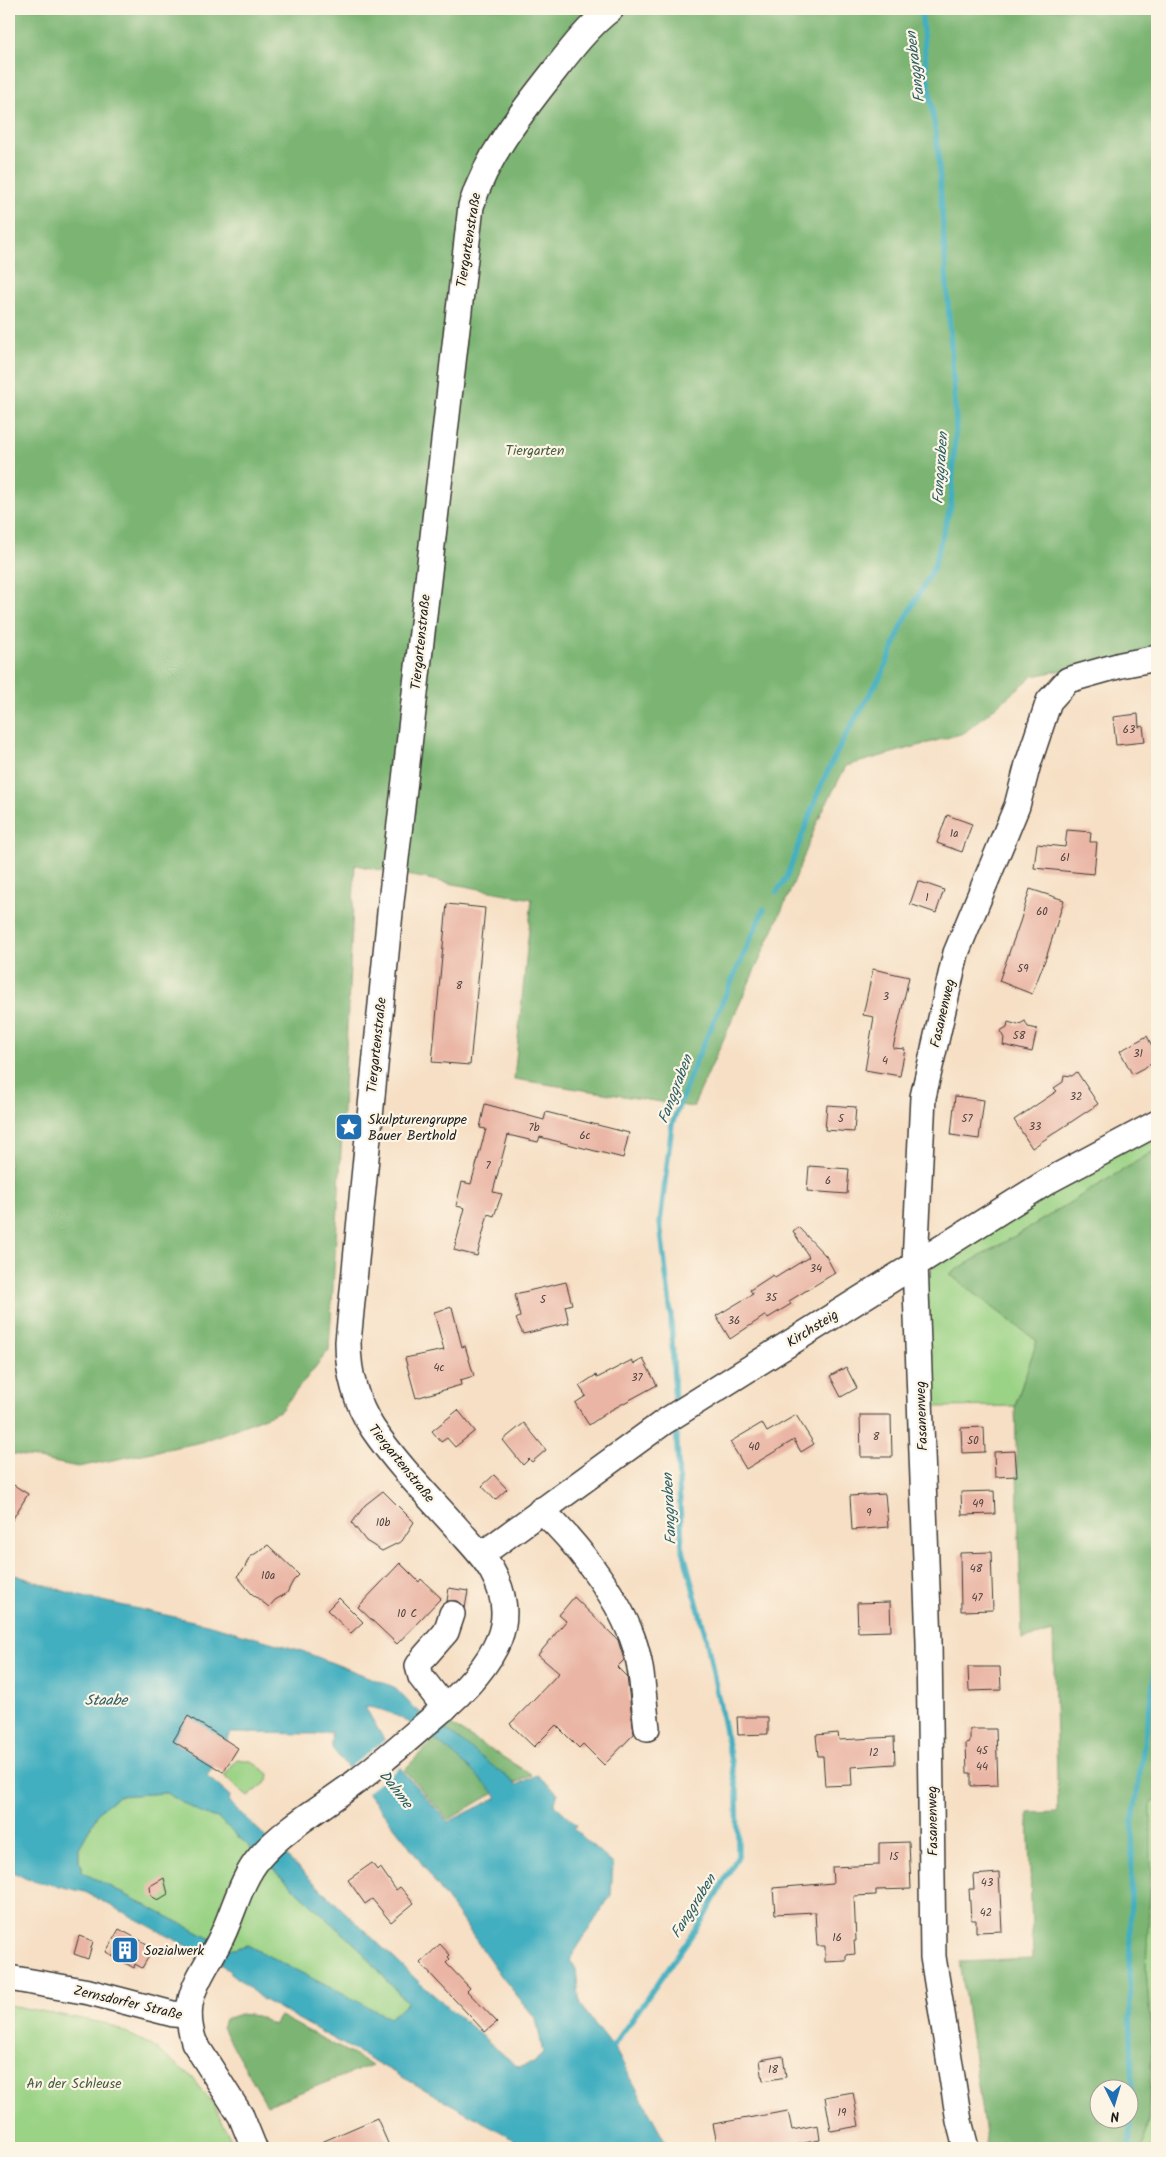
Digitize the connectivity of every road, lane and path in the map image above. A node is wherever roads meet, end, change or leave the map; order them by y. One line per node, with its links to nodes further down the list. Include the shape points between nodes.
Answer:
1 (611, 9): 6 (street, Tiergartenstraße, via 585,33 523,111 487,166 471,206 391,902 348,1342 351,1379 374,1430)
2 (1157, 658): 4 (street, Fasanenweg, via 1068,680 1048,701 1017,806 956,953 923,1097)
3 (1157, 1123): 4 (street, Kirchsteig, via 1050,1180)
4 (915, 1263): 5 (street, Kirchsteig, via 664,1422); 13 (street, Fasanenweg, via 930,1642 933,1957)
5 (541, 1510): 6 (street, Kirchsteig); 9 (street, via 568,1535 623,1616 640,1665)
6 (481, 1555): 8 (street, Tiergartenstraße, via 502,1592 505,1613 500,1638 486,1663)
7 (452, 1614): 8 (street, via 446,1632 418,1666)
8 (440, 1711): 11 (street, Tiergartenstraße, via 357,1781 266,1850 250,1873 223,1935 191,1992)
9 (647, 1728)
10 (9, 1978): 11 (street, Zernsdorfer Straße)
11 (188, 2015): 12 (street, Zernsdorfer Straße, via 194,2042 241,2116)
12 (254, 2148)
13 (966, 2148)

